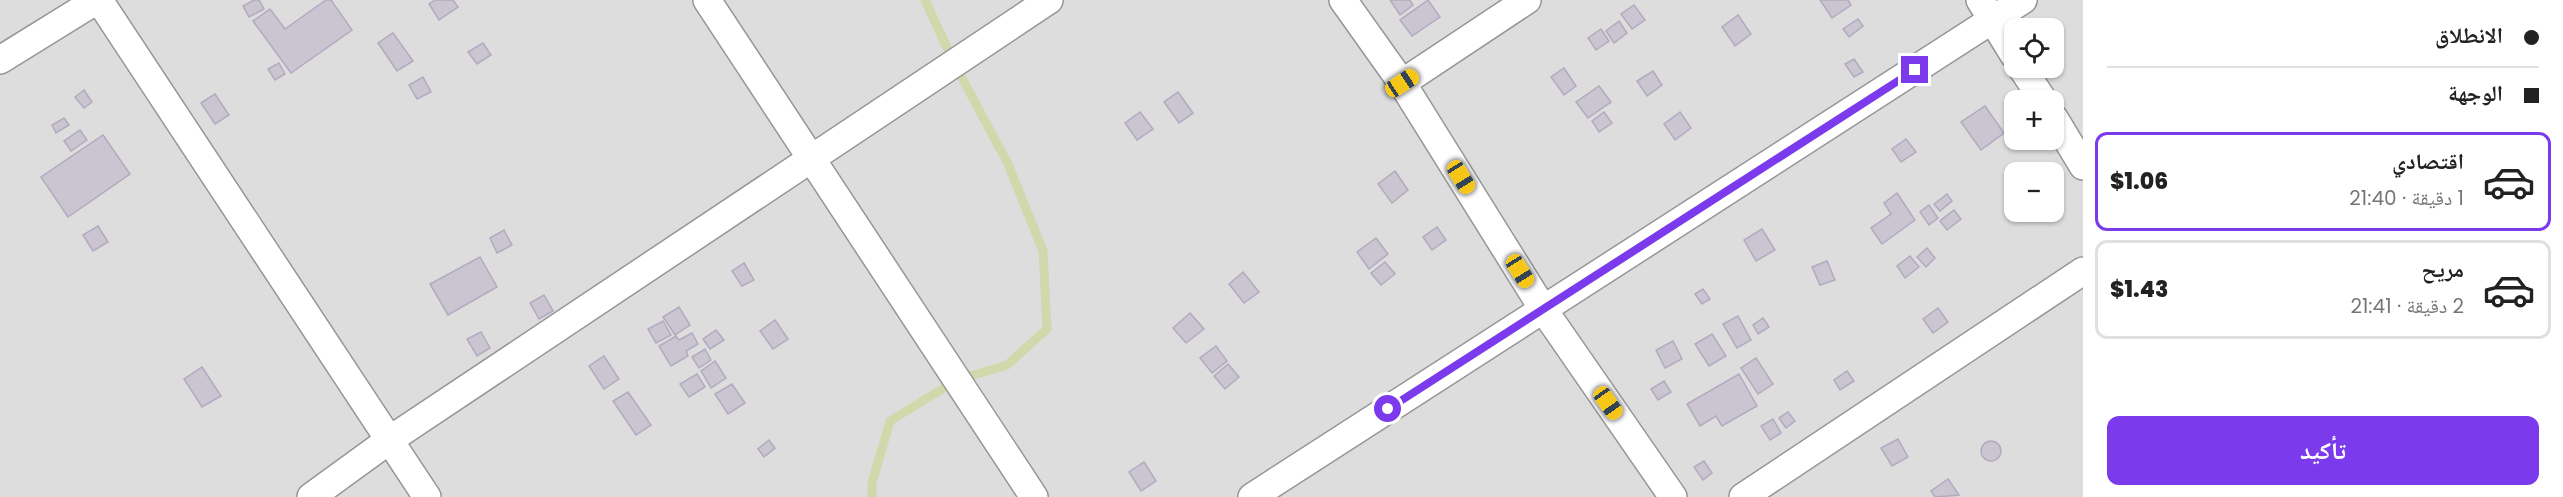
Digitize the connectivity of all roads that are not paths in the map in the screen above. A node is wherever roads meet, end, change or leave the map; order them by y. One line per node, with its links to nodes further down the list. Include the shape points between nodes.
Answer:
1 (98, 0): 9 (street); 16 (street)
2 (707, 0): 12 (street)
3 (1049, 0): 12 (street)
4 (1343, 0): 10 (street)
5 (1527, 0): 10 (street)
6 (2024, 0): 7 (street)
7 (1987, 10): 8 (street); 15 (street)
8 (2004, 38)
9 (0, 60)
10 (1402, 83): 15 (street)
11 (2064, 135): 13 (street)
12 (811, 159): 16 (street); 19 (street)
13 (2083, 166)
14 (2083, 271): 22 (street)
15 (1544, 309): 20 (street); 21 (street)
16 (388, 441): 17 (street); 18 (street)
17 (311, 497)
18 (427, 497)
19 (1034, 497)
20 (1252, 497)
21 (1673, 497)
22 (1743, 497)

